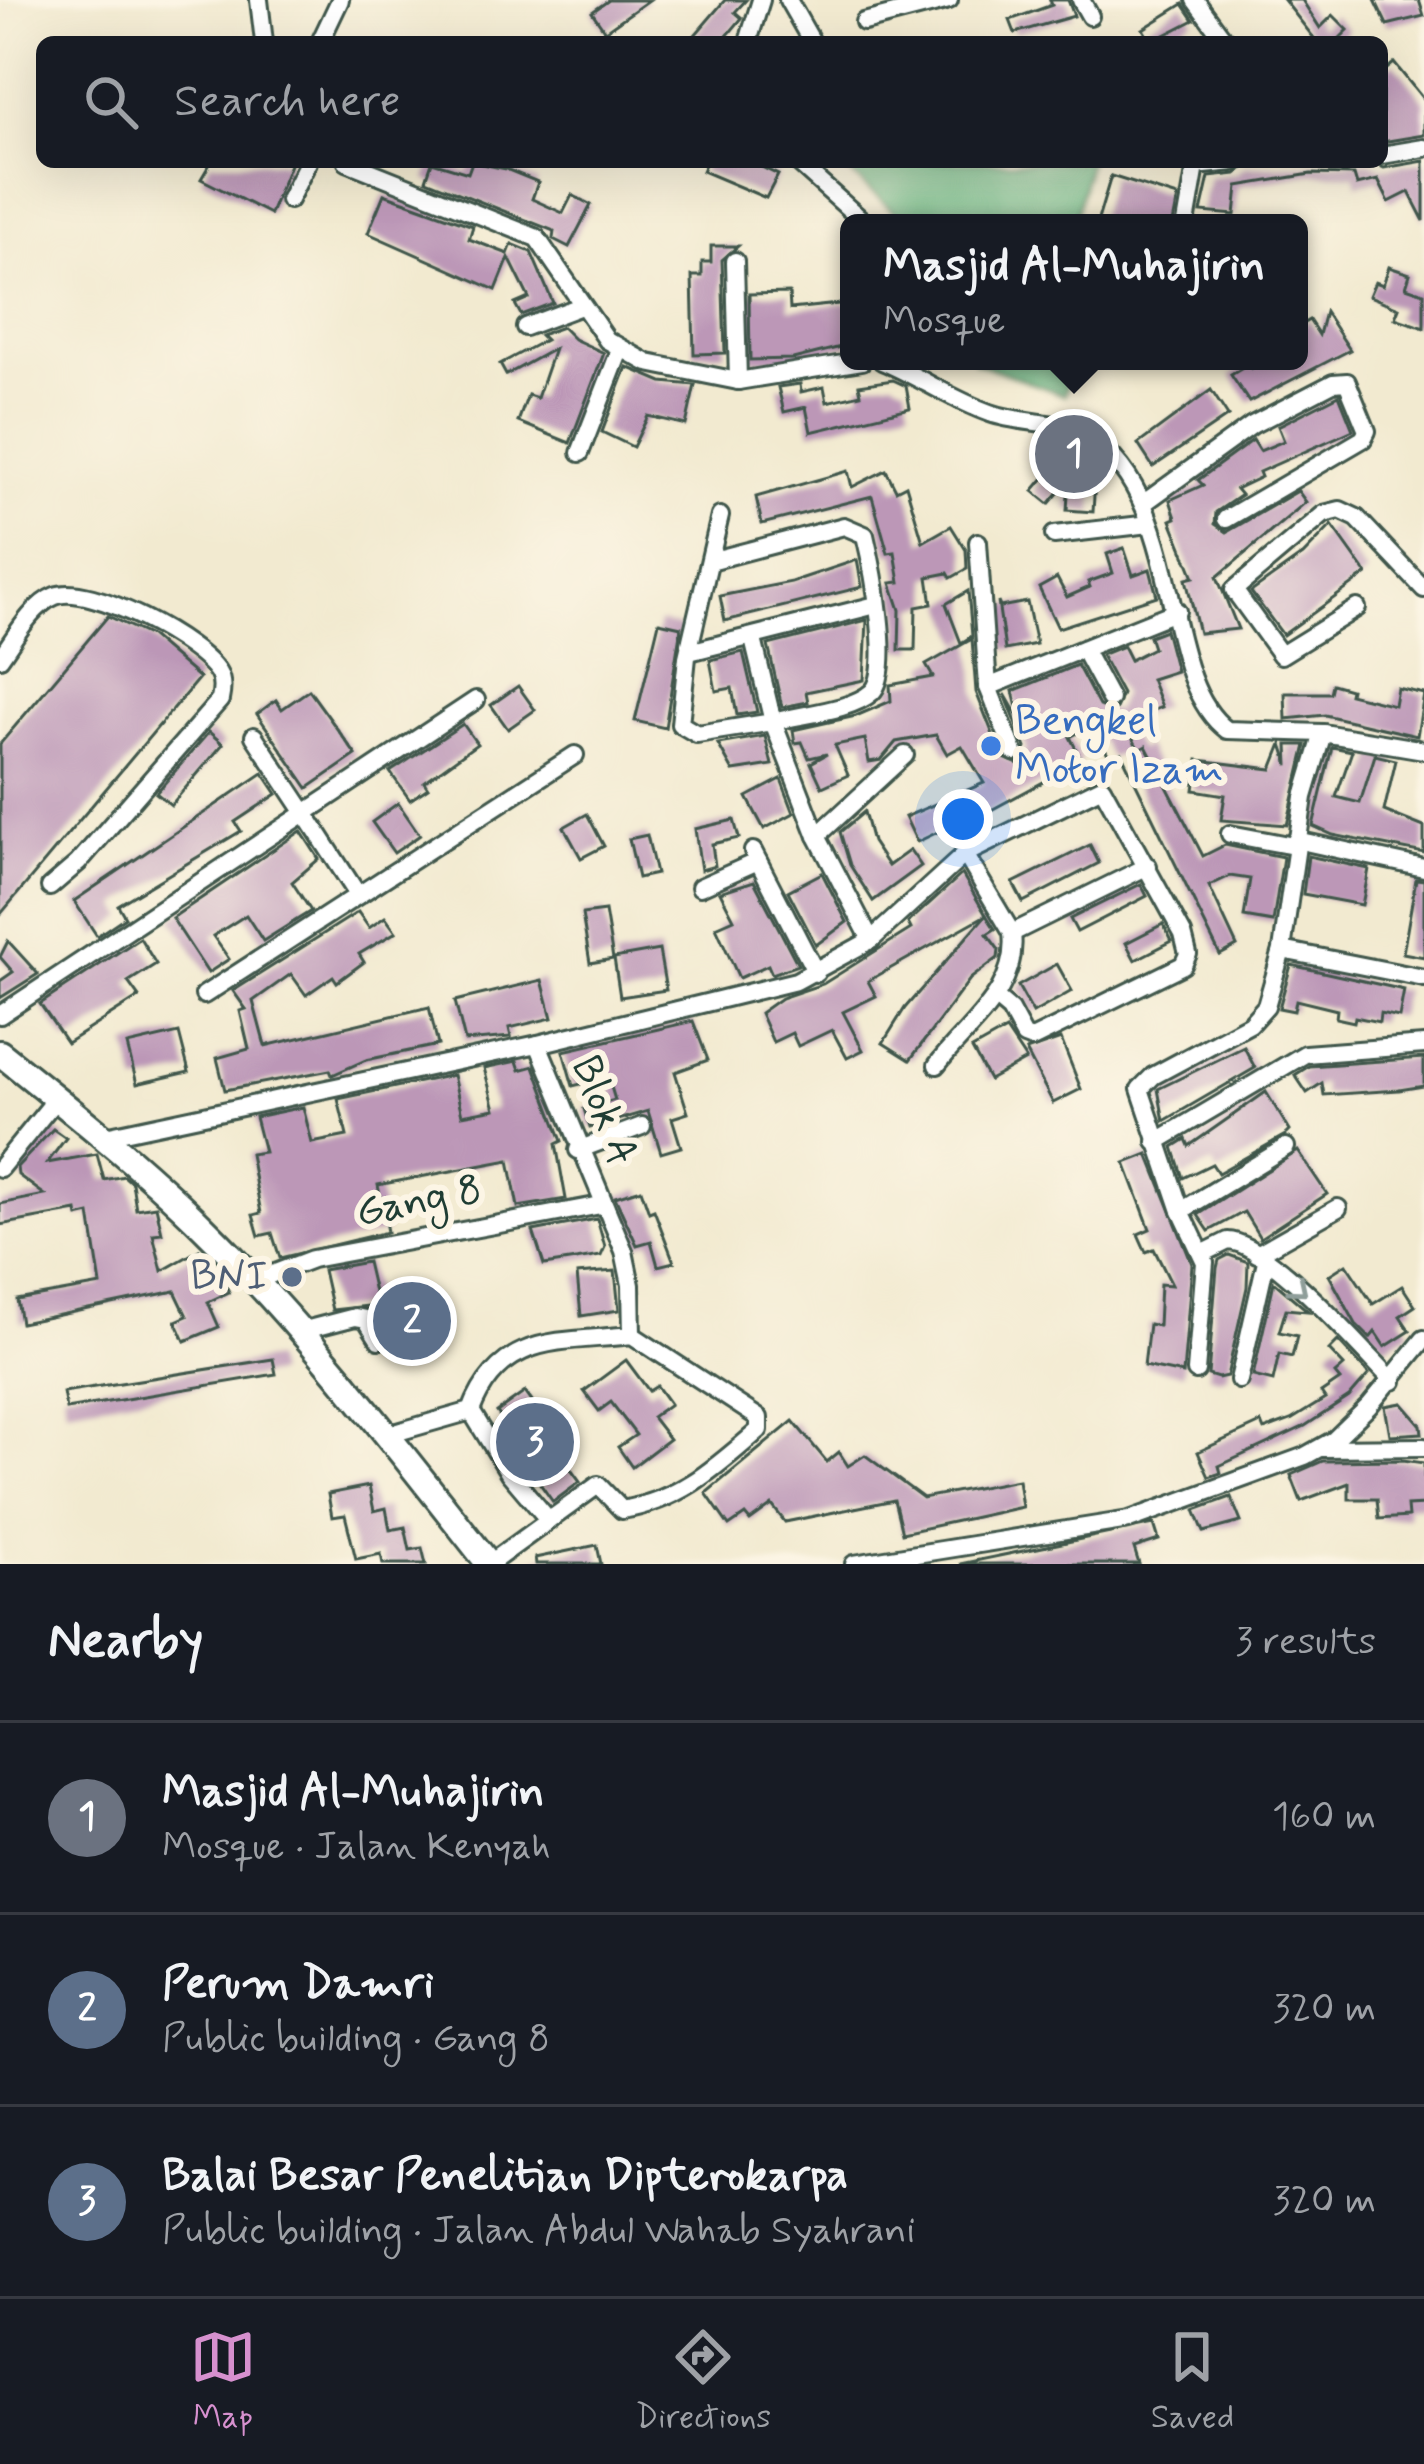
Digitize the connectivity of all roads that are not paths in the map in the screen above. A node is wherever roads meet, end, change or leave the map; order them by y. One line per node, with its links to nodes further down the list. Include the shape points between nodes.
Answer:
1 (260, 0): 8 (street)
2 (340, 0): 9 (street)
3 (761, 0): 10 (street)
4 (788, 0): 11 (street)
5 (949, 0): 7 (street)
6 (1195, 0): 12 (street)
7 (864, 22)
8 (263, 36)
9 (323, 36)
10 (750, 36)
11 (809, 36)
12 (1222, 36)
13 (1424, 148): 14 (street)
14 (1388, 154)
15 (305, 168): 19 (street)
16 (362, 168): 23 (street, via 538,238)
17 (804, 168): 20 (street)
18 (1196, 168): 21 (street)
19 (289, 200)
20 (855, 214)
21 (1188, 214)
22 (735, 261): 28 (street)
23 (581, 305): 24 (street); 25 (street)
24 (525, 327)
25 (620, 350): 28 (street); 29 (street)
26 (840, 365): 28 (street)
27 (901, 370): 30 (street, via 990,413 1088,436)
28 (738, 381)
29 (580, 453)
30 (1144, 503): 32 (street, via 1252,425 1347,382 1367,431 1363,439); 33 (street)
31 (720, 516): 36 (street)
32 (1226, 520)
33 (1150, 524): 34 (street); 40 (street)
34 (1054, 535)
35 (978, 542): 45 (street)
36 (710, 560): 38 (street, via 859,528); 43 (street)
37 (1424, 589): 39 (street, via 1340,510 1324,514 1234,590 1281,655)
38 (876, 605): 41 (street); 48 (street, via 883,675 876,689)
39 (1357, 608)
40 (1178, 610): 42 (street); 49 (street, via 1199,699 1216,722 1239,733)
41 (753, 640): 43 (street); 48 (street)
42 (1083, 649): 45 (street); 47 (street)
43 (689, 652): 48 (street, via 678,717 685,732)
44 (0, 658): 62 (street, via 45,601 66,592 148,621 202,656 223,689)
45 (988, 687): 52 (street)
46 (476, 700): 55 (street)
47 (1110, 700)
48 (773, 722): 57 (street)
49 (1323, 733): 51 (street); 58 (street)
50 (254, 736): 55 (street)
51 (1424, 750)
52 (1015, 752)
53 (575, 755): 64 (street)
54 (905, 755): 57 (street)
55 (305, 813): 64 (street); 72 (street)
56 (1230, 834): 58 (street)
57 (817, 836): 66 (street)
58 (1295, 843): 61 (street); 67 (street)
59 (965, 854): 60 (street, via 1098,786 1108,790); 65 (street); 66 (street)
60 (1148, 866): 65 (street); 71 (street, via 1185,941 1188,954 1173,974 1032,1039)
61 (1424, 868)
62 (50, 887)
63 (700, 887): 68 (street, via 756,856)
64 (358, 895): 70 (street)
65 (1012, 933): 71 (street)
66 (871, 940): 68 (street)
67 (1282, 950): 69 (street); 80 (street, via 1259,1015 1142,1084)
68 (816, 973): 73 (street)
69 (1424, 979)
70 (204, 995)
71 (997, 999): 76 (street)
72 (0, 1015)
73 (538, 1044): 79 (street); 82 (street, Blok A)
74 (1424, 1045): 80 (street, via 1305,1054)
75 (0, 1053): 77 (highway)
76 (937, 1065)
77 (57, 1099): 79 (highway); 83 (street)
78 (642, 1126): 82 (street)
79 (105, 1136): 89 (highway)
80 (1156, 1142): 86 (street)
81 (1286, 1147): 86 (street)
82 (578, 1150): 84 (street, Blok A)
83 (0, 1168)
84 (601, 1205): 89 (street, Gang 8, via 312,1259); 91 (street, Blok A, via 629,1269)
85 (1338, 1208): 88 (street)
86 (1181, 1211): 87 (street)
87 (1202, 1254): 88 (street, via 1228,1240); 94 (street)
88 (1262, 1257): 95 (street); 96 (street, one-way to 96)
89 (254, 1281): 90 (highway)
90 (301, 1331): 93 (street, via 355,1317 366,1319); 98 (highway)
91 (632, 1335): 97 (street, via 516,1350 491,1373); 101 (street, via 754,1411 760,1430 661,1503 622,1510 598,1485)
92 (1424, 1339): 96 (street)
93 (379, 1340)
94 (1196, 1371)
95 (1239, 1380)
96 (1393, 1381): 99 (street)
97 (471, 1411): 98 (street); 101 (street)
98 (386, 1435): 102 (highway)
99 (1321, 1448): 100 (street); 103 (street, via 1129,1520)
100 (1424, 1448)
101 (547, 1518): 102 (street)
102 (489, 1564)
103 (854, 1564)

